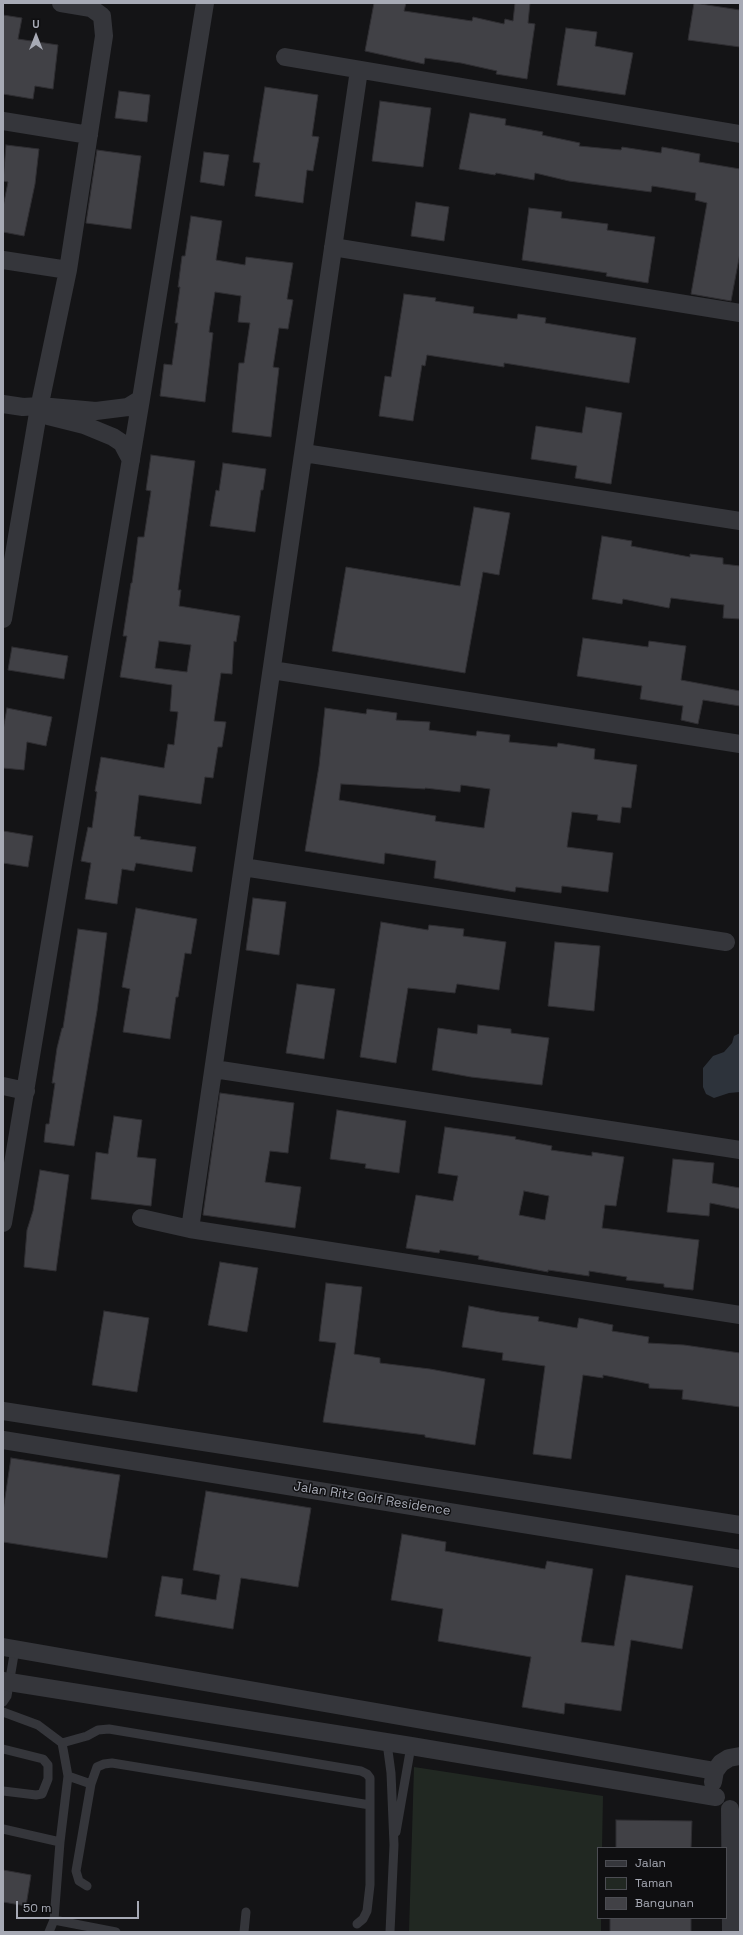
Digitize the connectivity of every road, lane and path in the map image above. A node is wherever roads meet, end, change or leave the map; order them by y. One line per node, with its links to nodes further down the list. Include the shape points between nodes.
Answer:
1 (61, 3): 7 (street, via 91,8 102,16 104,36)
2 (205, 3): 12 (street)
3 (286, 57): 4 (street)
4 (360, 70): 6 (street); 8 (street)
5 (3, 121): 7 (street)
6 (740, 134)
7 (89, 135): 10 (street)
8 (334, 247): 11 (street); 15 (street)
9 (3, 260): 10 (street)
10 (68, 270): 14 (street)
11 (740, 313)
12 (141, 399): 14 (street, via 128,407 113,410); 16 (street)
13 (3, 404): 14 (street)
14 (34, 409): 16 (street, via 113,437 122,443); 18 (street)
15 (304, 453): 17 (street); 20 (street)
16 (131, 460): 26 (street)
17 (740, 522)
18 (8, 555): 19 (street)
19 (3, 619)
20 (272, 670): 21 (street); 22 (street)
21 (740, 744)
22 (243, 867): 23 (street); 24 (street)
23 (726, 942)
24 (214, 1069): 27 (street); 30 (street)
25 (3, 1086): 26 (street)
26 (26, 1091): 29 (street)
27 (740, 1150)
28 (141, 1218): 30 (street)
29 (3, 1223)
30 (190, 1229): 31 (street)
31 (740, 1315)
32 (3, 1411): 34 (street)
33 (3, 1440): 35 (street, Jalan Ritz Golf Residence)
34 (740, 1526)
35 (740, 1559)
36 (9, 1648): 37 (lane); 45 (street)
37 (6, 1682): 38 (lane, via 7,1696); 41 (street)
38 (3, 1702)
39 (3, 1712): 40 (lane, via 38,1725)
40 (62, 1743): 46 (lane); 50 (lane, via 98,1730 109,1729 361,1771 370,1778)
41 (387, 1743): 42 (street); 54 (lane)
42 (411, 1746): 49 (street); 54 (lane)
43 (3, 1749): 48 (lane, via 43,1759 48,1766 48,1779 42,1794)
44 (739, 1752): 45 (street, via 721,1763)
45 (715, 1771): 49 (street, via 713,1789)
46 (68, 1776): 47 (lane); 53 (lane)
47 (91, 1784): 50 (lane, via 97,1767 112,1763); 55 (lane, via 76,1871 79,1881)
48 (3, 1791)
49 (716, 1798): 51 (street, via 722,1805)
50 (370, 1805): 58 (lane, via 370,1885 367,1911 363,1919)
51 (735, 1810): 63 (street)
52 (3, 1829): 53 (lane)
53 (60, 1842): 57 (lane)
54 (394, 1845): 62 (lane)
55 (87, 1886)
56 (246, 1912): 61 (lane)
57 (54, 1920): 59 (lane); 60 (lane)
58 (356, 1924)
59 (50, 1932)
60 (116, 1932)
61 (244, 1932)
62 (390, 1932)
63 (731, 1932)

